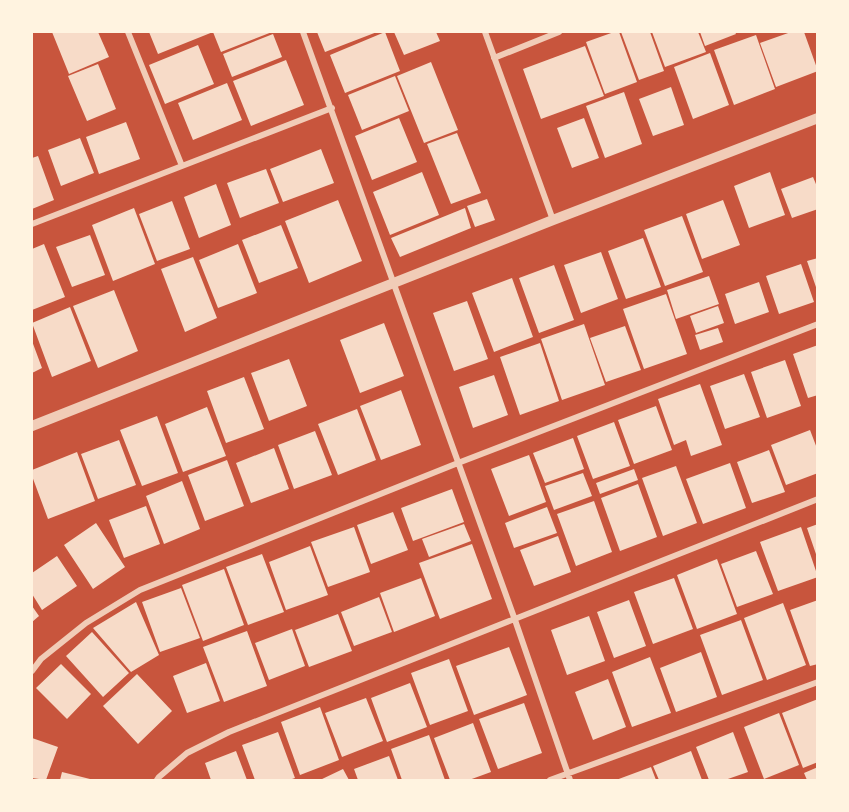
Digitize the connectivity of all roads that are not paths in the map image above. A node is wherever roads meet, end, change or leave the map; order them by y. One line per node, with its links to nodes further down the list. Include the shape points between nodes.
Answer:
1 (128, 32): 8 (street)
2 (303, 32): 6 (street)
3 (485, 32): 5 (street)
4 (559, 32): 5 (street)
5 (494, 58): 9 (street)
6 (332, 108): 8 (street); 11 (street)
7 (818, 118): 9 (street)
8 (182, 166): 10 (street)
9 (553, 219): 11 (street)
10 (32, 224)
11 (394, 284): 13 (street); 14 (street)
12 (818, 324): 14 (street)
13 (32, 426)
14 (458, 464): 16 (street); 17 (street, via 140,590 86,623)
15 (818, 499): 16 (street)
16 (515, 620): 19 (street); 20 (street, via 229,732 187,753)
17 (32, 671)
18 (818, 681): 19 (street)
19 (569, 777): 21 (street)
20 (157, 780)
21 (550, 780)

